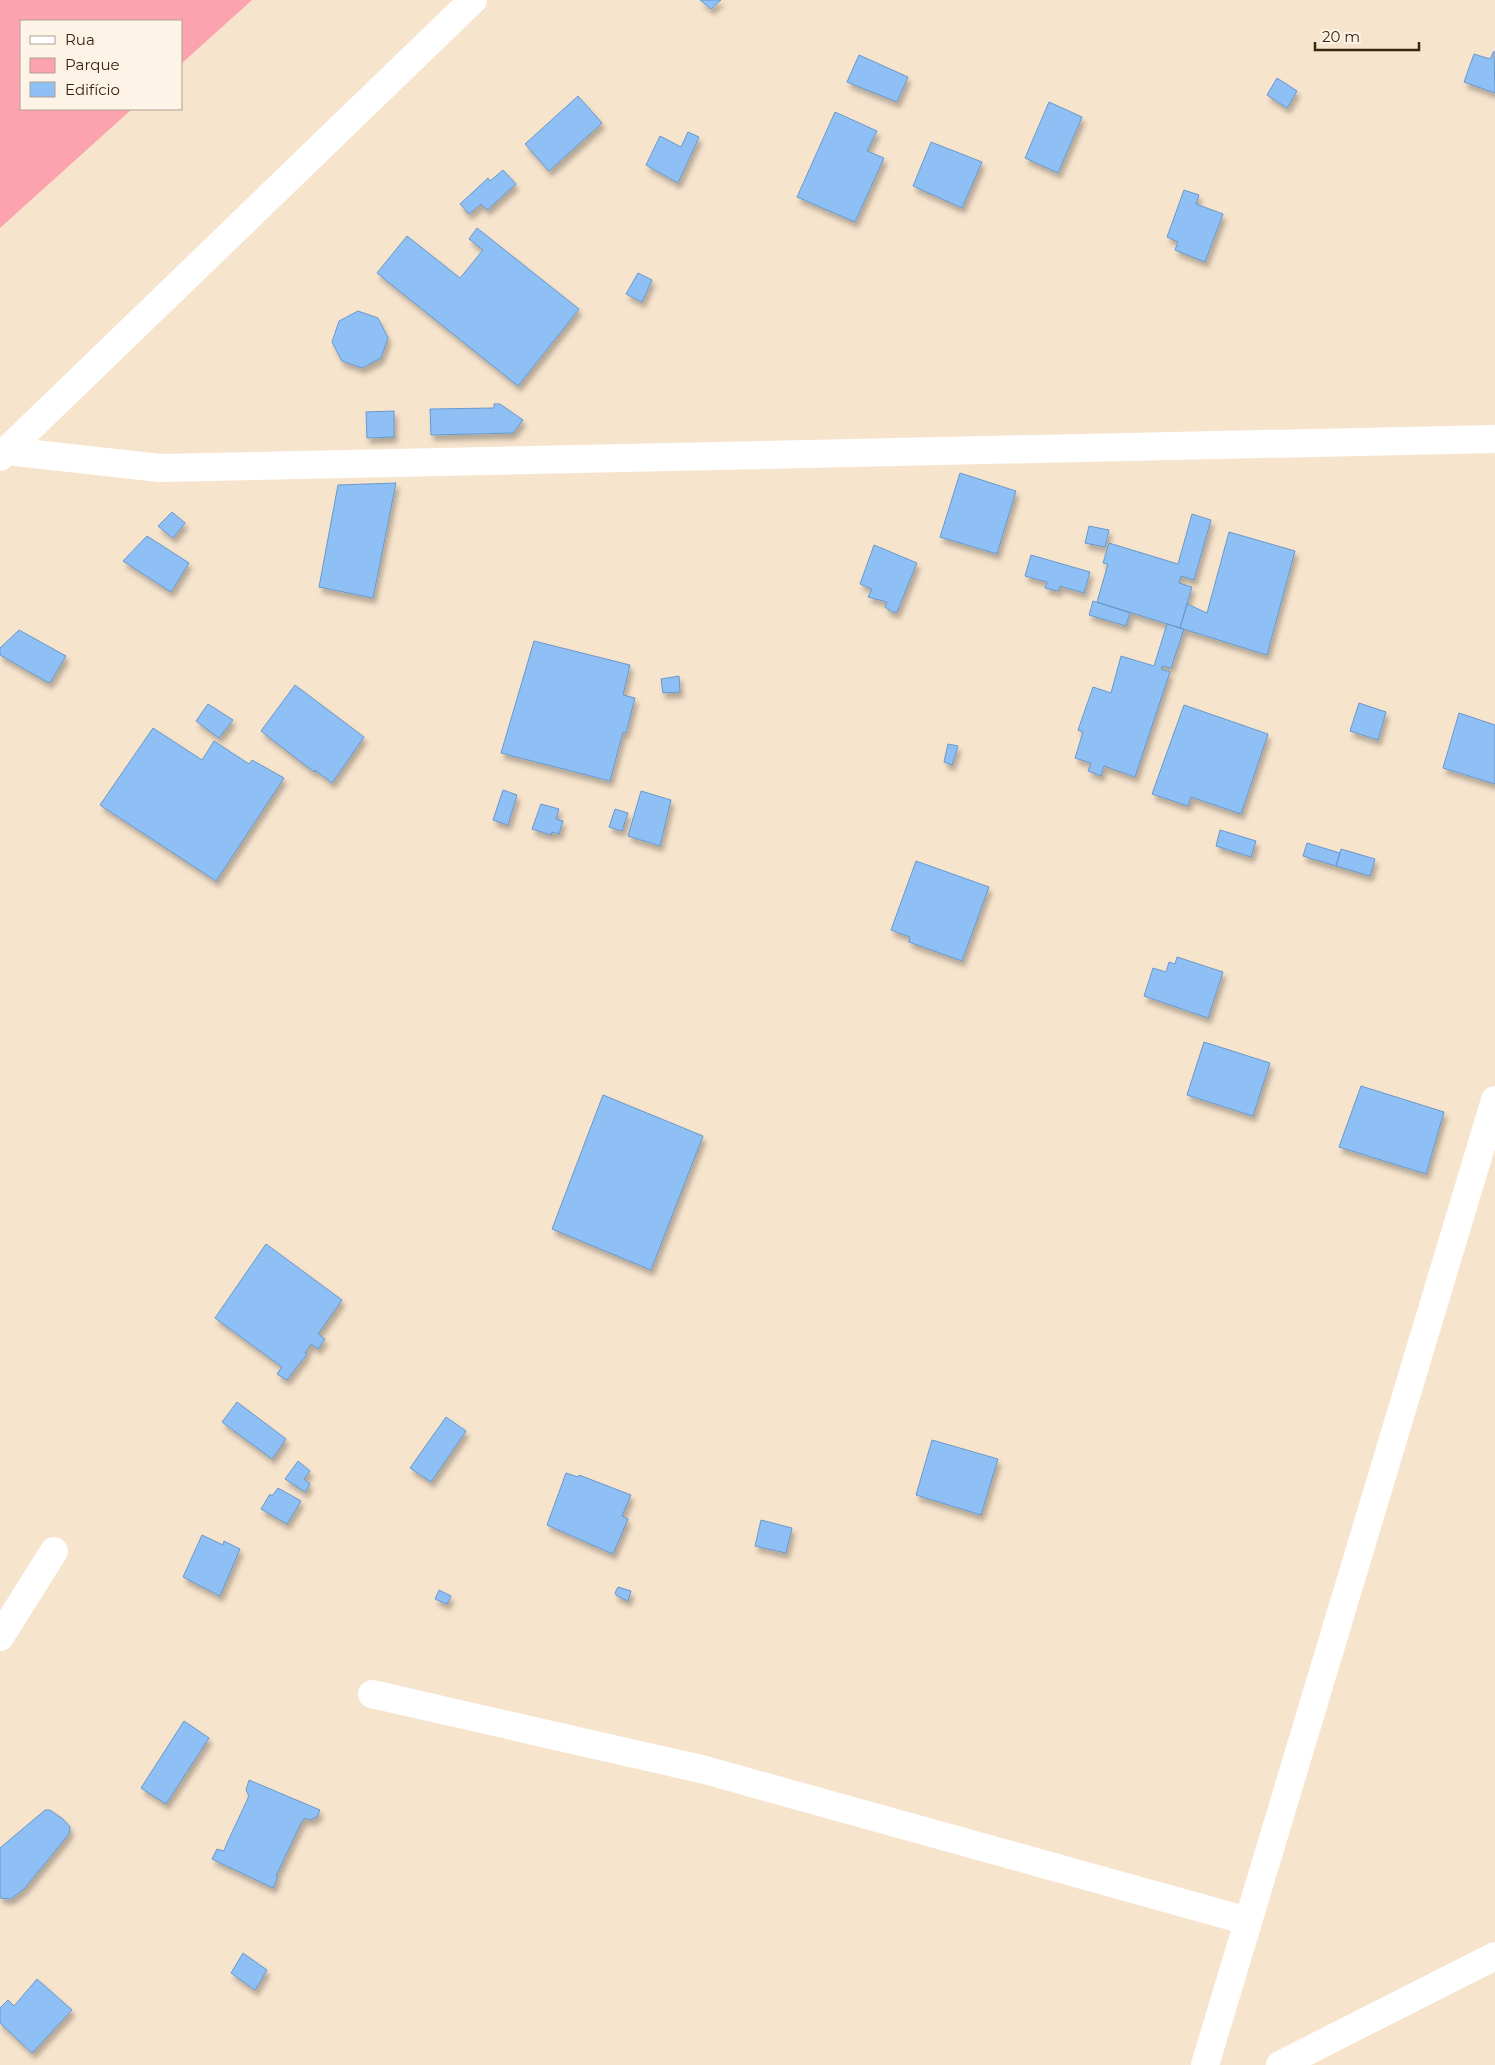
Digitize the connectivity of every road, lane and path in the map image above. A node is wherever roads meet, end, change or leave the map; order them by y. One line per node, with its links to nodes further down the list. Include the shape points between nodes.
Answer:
1 (474, 0): 3 (street)
2 (1495, 439): 3 (street, via 160,468)
3 (4, 454)
4 (1495, 1100): 8 (street)
5 (54, 1551): 6 (street)
6 (0, 1637)
7 (372, 1694): 8 (street, via 704,1770)
8 (1248, 1921): 10 (street)
9 (1495, 1956): 11 (street)
10 (1205, 2065)
11 (1280, 2065)

